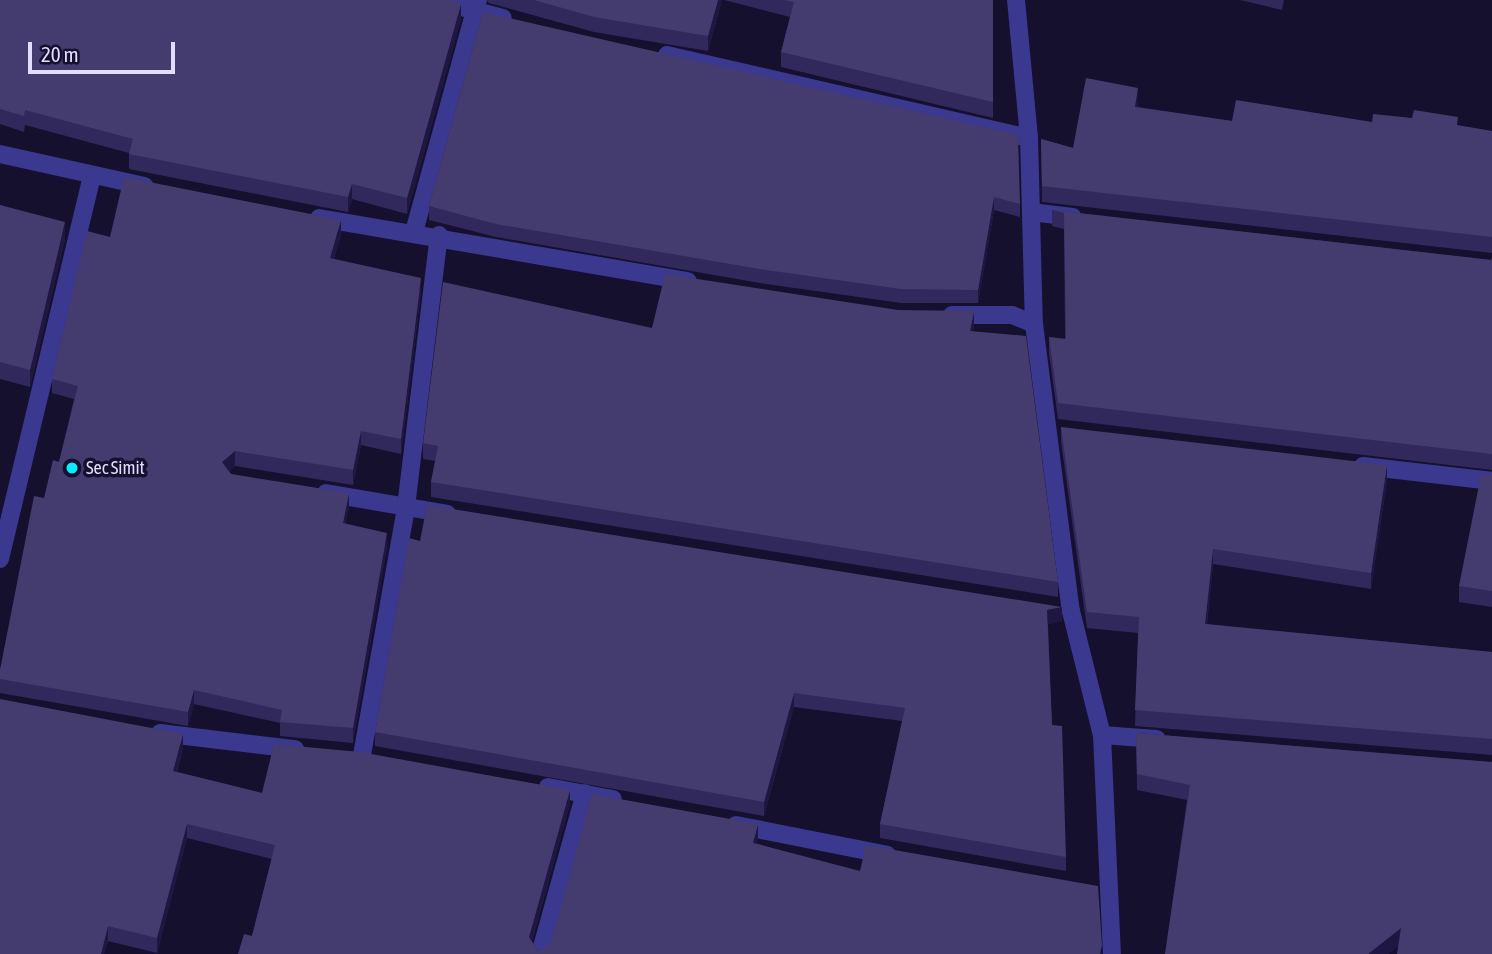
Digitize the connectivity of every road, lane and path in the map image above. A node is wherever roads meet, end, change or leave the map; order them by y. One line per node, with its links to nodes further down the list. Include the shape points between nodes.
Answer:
1 (436, 0): 3 (street)
2 (1016, 0): 6 (street)
3 (477, 5): 4 (street); 13 (street)
4 (528, 24)
5 (643, 51): 6 (street)
6 (1029, 138): 10 (street)
7 (0, 154): 8 (street)
8 (92, 176): 9 (street); 23 (street)
9 (170, 191)
10 (1031, 212): 12 (street); 17 (street)
11 (299, 215): 13 (street)
12 (1100, 220)
13 (414, 232): 14 (street)
14 (439, 235): 15 (street); 21 (street)
15 (710, 285)
16 (937, 314): 17 (street, via 1012,316)
17 (1034, 324): 25 (street, via 1059,431)
18 (1341, 464): 19 (street)
19 (1492, 481)
20 (300, 489): 21 (street)
21 (407, 508): 22 (street); 29 (street)
22 (474, 518)
23 (0, 559)
24 (1044, 607): 25 (street)
25 (1071, 611): 27 (street)
26 (145, 730): 29 (street)
27 (1101, 735): 28 (street); 37 (street, via 1098,889)
28 (1171, 740)
29 (362, 755): 30 (street)
30 (388, 760)
31 (533, 784): 32 (street)
32 (585, 793): 33 (street); 36 (street)
33 (639, 804)
34 (720, 821): 35 (street)
35 (906, 859)
36 (540, 954)
37 (1112, 954)

